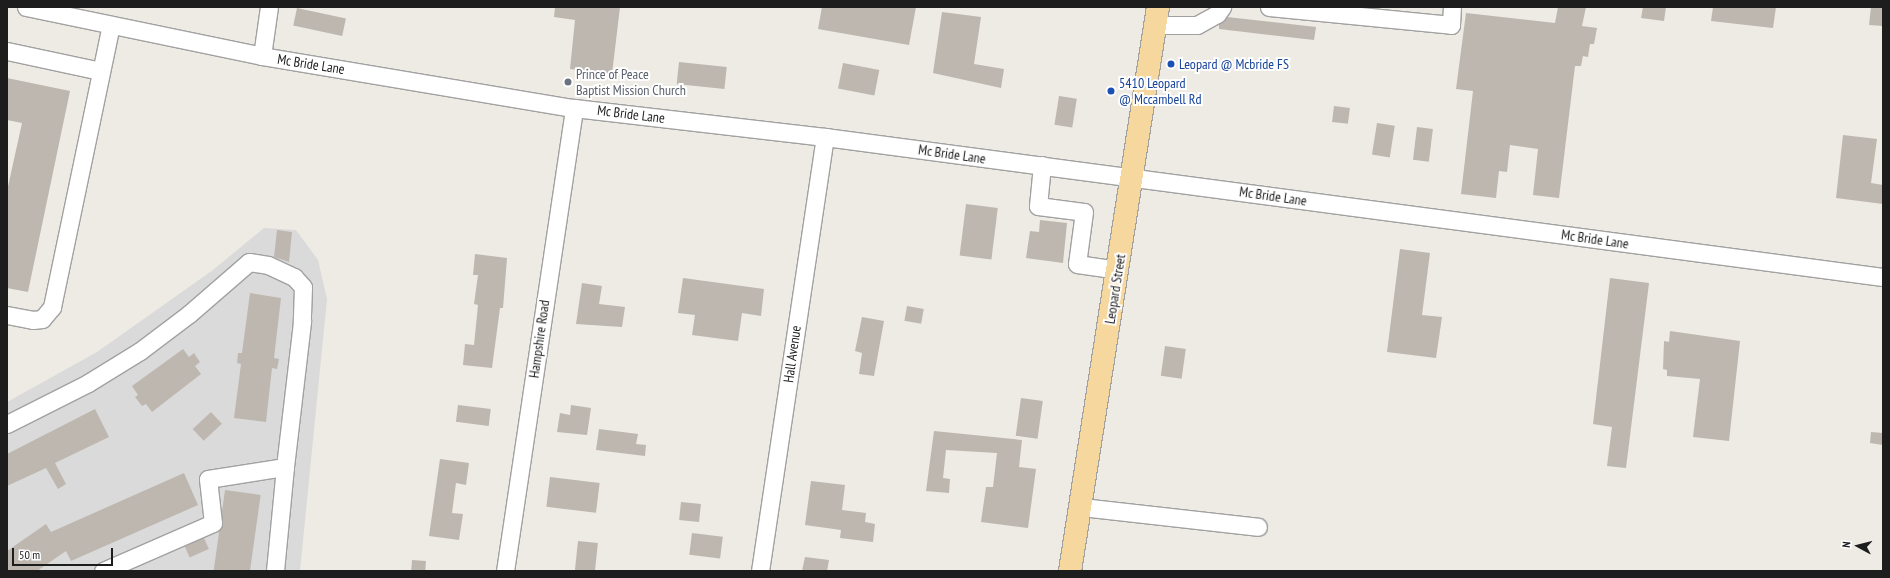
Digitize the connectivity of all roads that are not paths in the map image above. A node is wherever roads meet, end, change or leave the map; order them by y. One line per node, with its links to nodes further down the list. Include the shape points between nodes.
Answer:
1 (26, 7): 8 (street, Mc Bride Lane)
2 (269, 7): 10 (street)
3 (1222, 7): 7 (street, via 1217,14 1197,25)
4 (1269, 7): 6 (street)
5 (1452, 7): 6 (street, via 1451,25)
6 (1329, 10)
7 (1157, 16): 15 (main road, Leopard Street)
8 (111, 25): 10 (street, Mc Bride Lane); 11 (street)
9 (7, 51): 11 (street)
10 (262, 56): 12 (street, Mc Bride Lane)
11 (100, 71): 18 (street, via 52,307 42,319)
12 (574, 108): 13 (street, Mc Bride Lane); 25 (street, Hampshire Road)
13 (825, 137): 14 (street, Mc Bride Lane); 26 (street, Hall Avenue)
14 (1042, 166): 15 (street, Mc Bride Lane); 16 (street, via 1038,206 1084,212 1077,264)
15 (1133, 177): 16 (main road, Leopard Street); 17 (street, Mc Bride Lane)
16 (1118, 270): 21 (main road, Leopard Street)
17 (1883, 277)
18 (7, 315)
19 (7, 424): 20 (street, via 88,383 140,351 189,314 248,262 268,265 294,277 303,287 302,322)
20 (285, 467): 23 (street, via 208,479 213,523); 24 (street)
21 (1081, 507): 22 (street); 27 (main road, Leopard Street)
22 (1258, 527)
23 (103, 571)
24 (275, 571)
25 (505, 571)
26 (760, 571)
27 (1070, 571)

